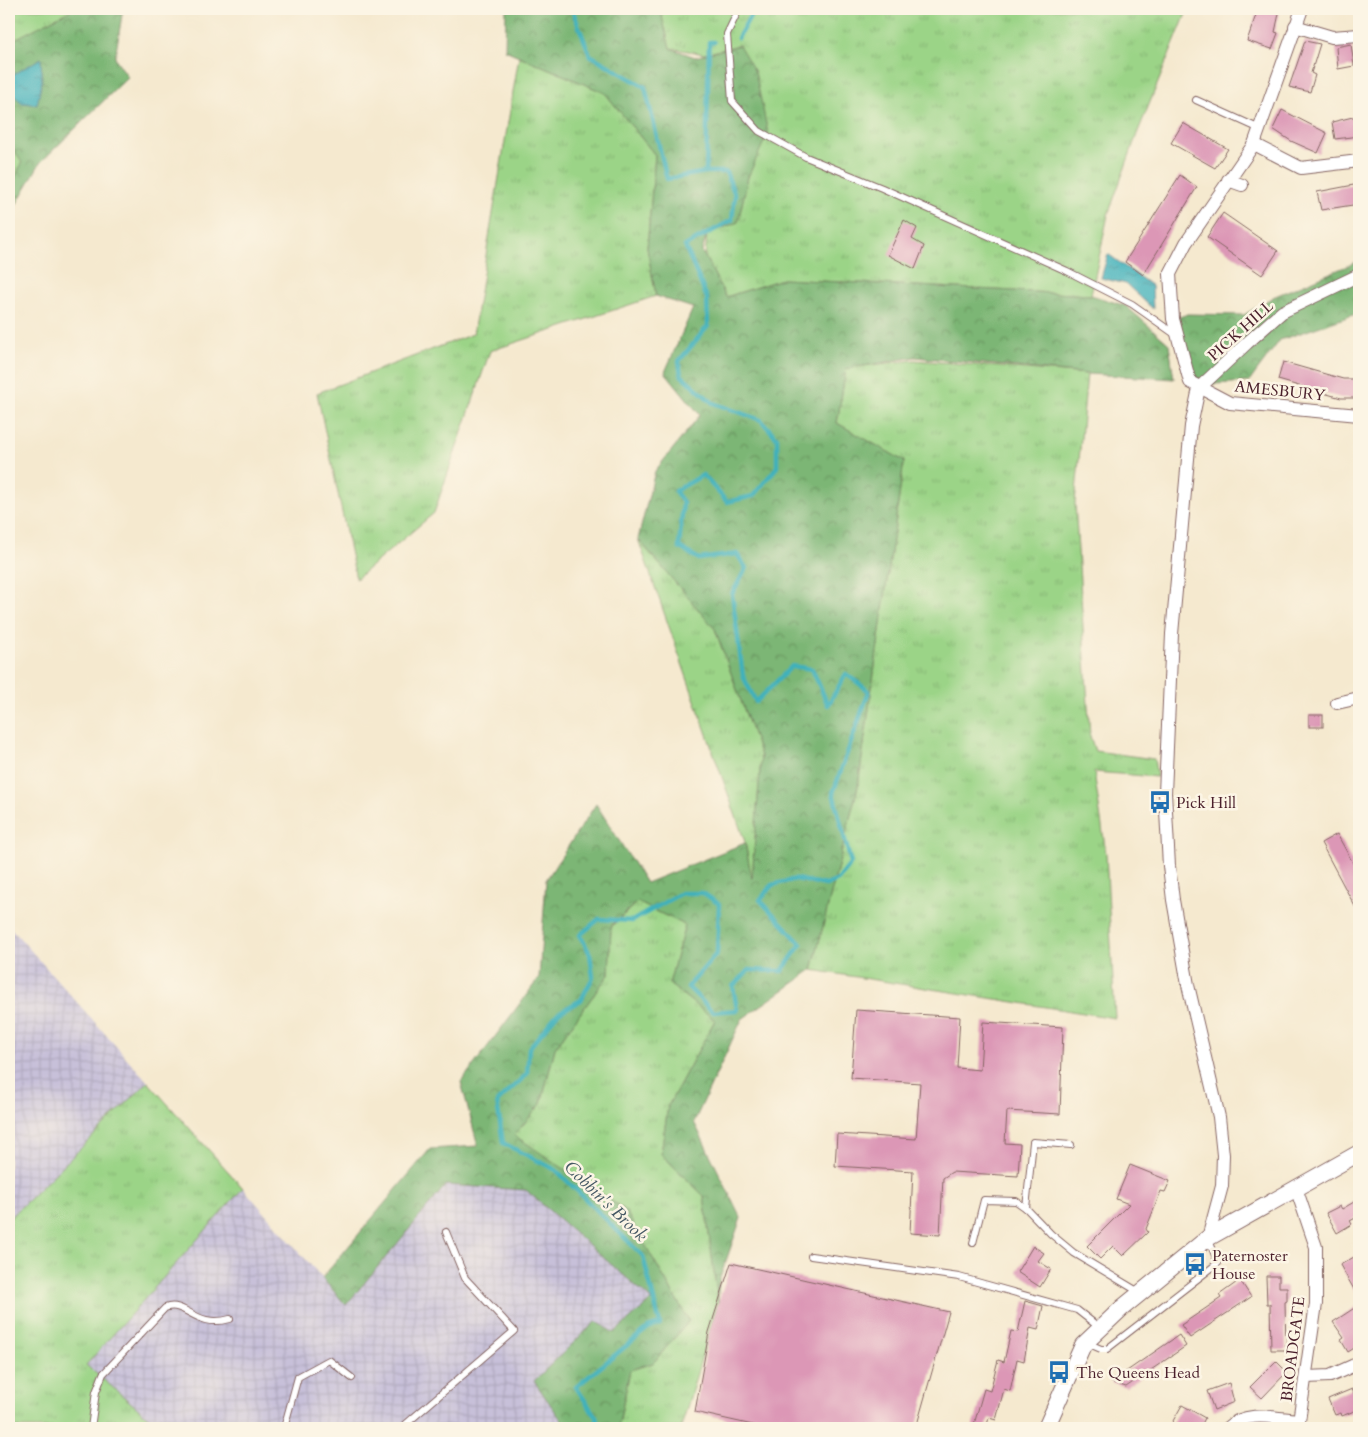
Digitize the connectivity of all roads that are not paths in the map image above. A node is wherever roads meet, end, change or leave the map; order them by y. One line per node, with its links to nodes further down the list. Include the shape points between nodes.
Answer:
1 (739, 9): 12 (lane, via 727,34 732,101 759,131 806,157 1067,271 1132,304)
2 (1302, 9): 3 (street)
3 (1296, 26): 4 (street, via 1332,37); 6 (street)
4 (1359, 35)
5 (1196, 100): 6 (lane)
6 (1260, 129): 7 (street)
7 (1254, 144): 8 (street, via 1301,168); 9 (street)
8 (1359, 161)
9 (1228, 180): 10 (street); 12 (street, via 1186,243 1170,274 1171,310)
10 (1242, 185)
11 (1359, 275): 13 (street, PICK HILL, via 1282,312)
12 (1177, 336): 13 (street)
13 (1195, 385): 14 (street, AMESBURY, via 1230,403); 22 (street, via 1172,634 1165,793 1173,900 1188,984 1219,1118 1223,1156 1222,1186)
14 (1359, 415)
15 (1359, 698): 16 (street)
16 (1337, 703)
17 (1070, 1145): 20 (lane, via 1033,1142)
18 (1359, 1153): 19 (street)
19 (1296, 1188): 22 (street); 30 (street, BROADGATE, via 1316,1247 1316,1304)
20 (1026, 1208): 23 (lane, via 1016,1201 984,1200); 25 (lane, via 1050,1234 1074,1253)
21 (446, 1232): 35 (lane, via 465,1278 514,1331 406,1424)
22 (1208, 1238): 25 (street); 28 (lane, via 1218,1263 1107,1349 1101,1350)
23 (972, 1243)
24 (811, 1256): 27 (lane, via 959,1277 1077,1310)
25 (1140, 1293): 27 (street)
26 (230, 1319): 33 (lane, via 207,1322 180,1307 172,1305 165,1308 103,1374 96,1392)
27 (1100, 1328): 28 (street)
28 (1086, 1342): 36 (street)
29 (1359, 1363): 30 (street, via 1330,1376)
30 (1306, 1376): 32 (street, BROADGATE)
31 (352, 1378): 34 (lane, via 330,1360 298,1377)
32 (1298, 1424): 37 (street, via 1253,1416 1235,1421)
33 (92, 1428)
34 (284, 1428)
35 (406, 1428)
36 (1046, 1428)
37 (1227, 1428)

